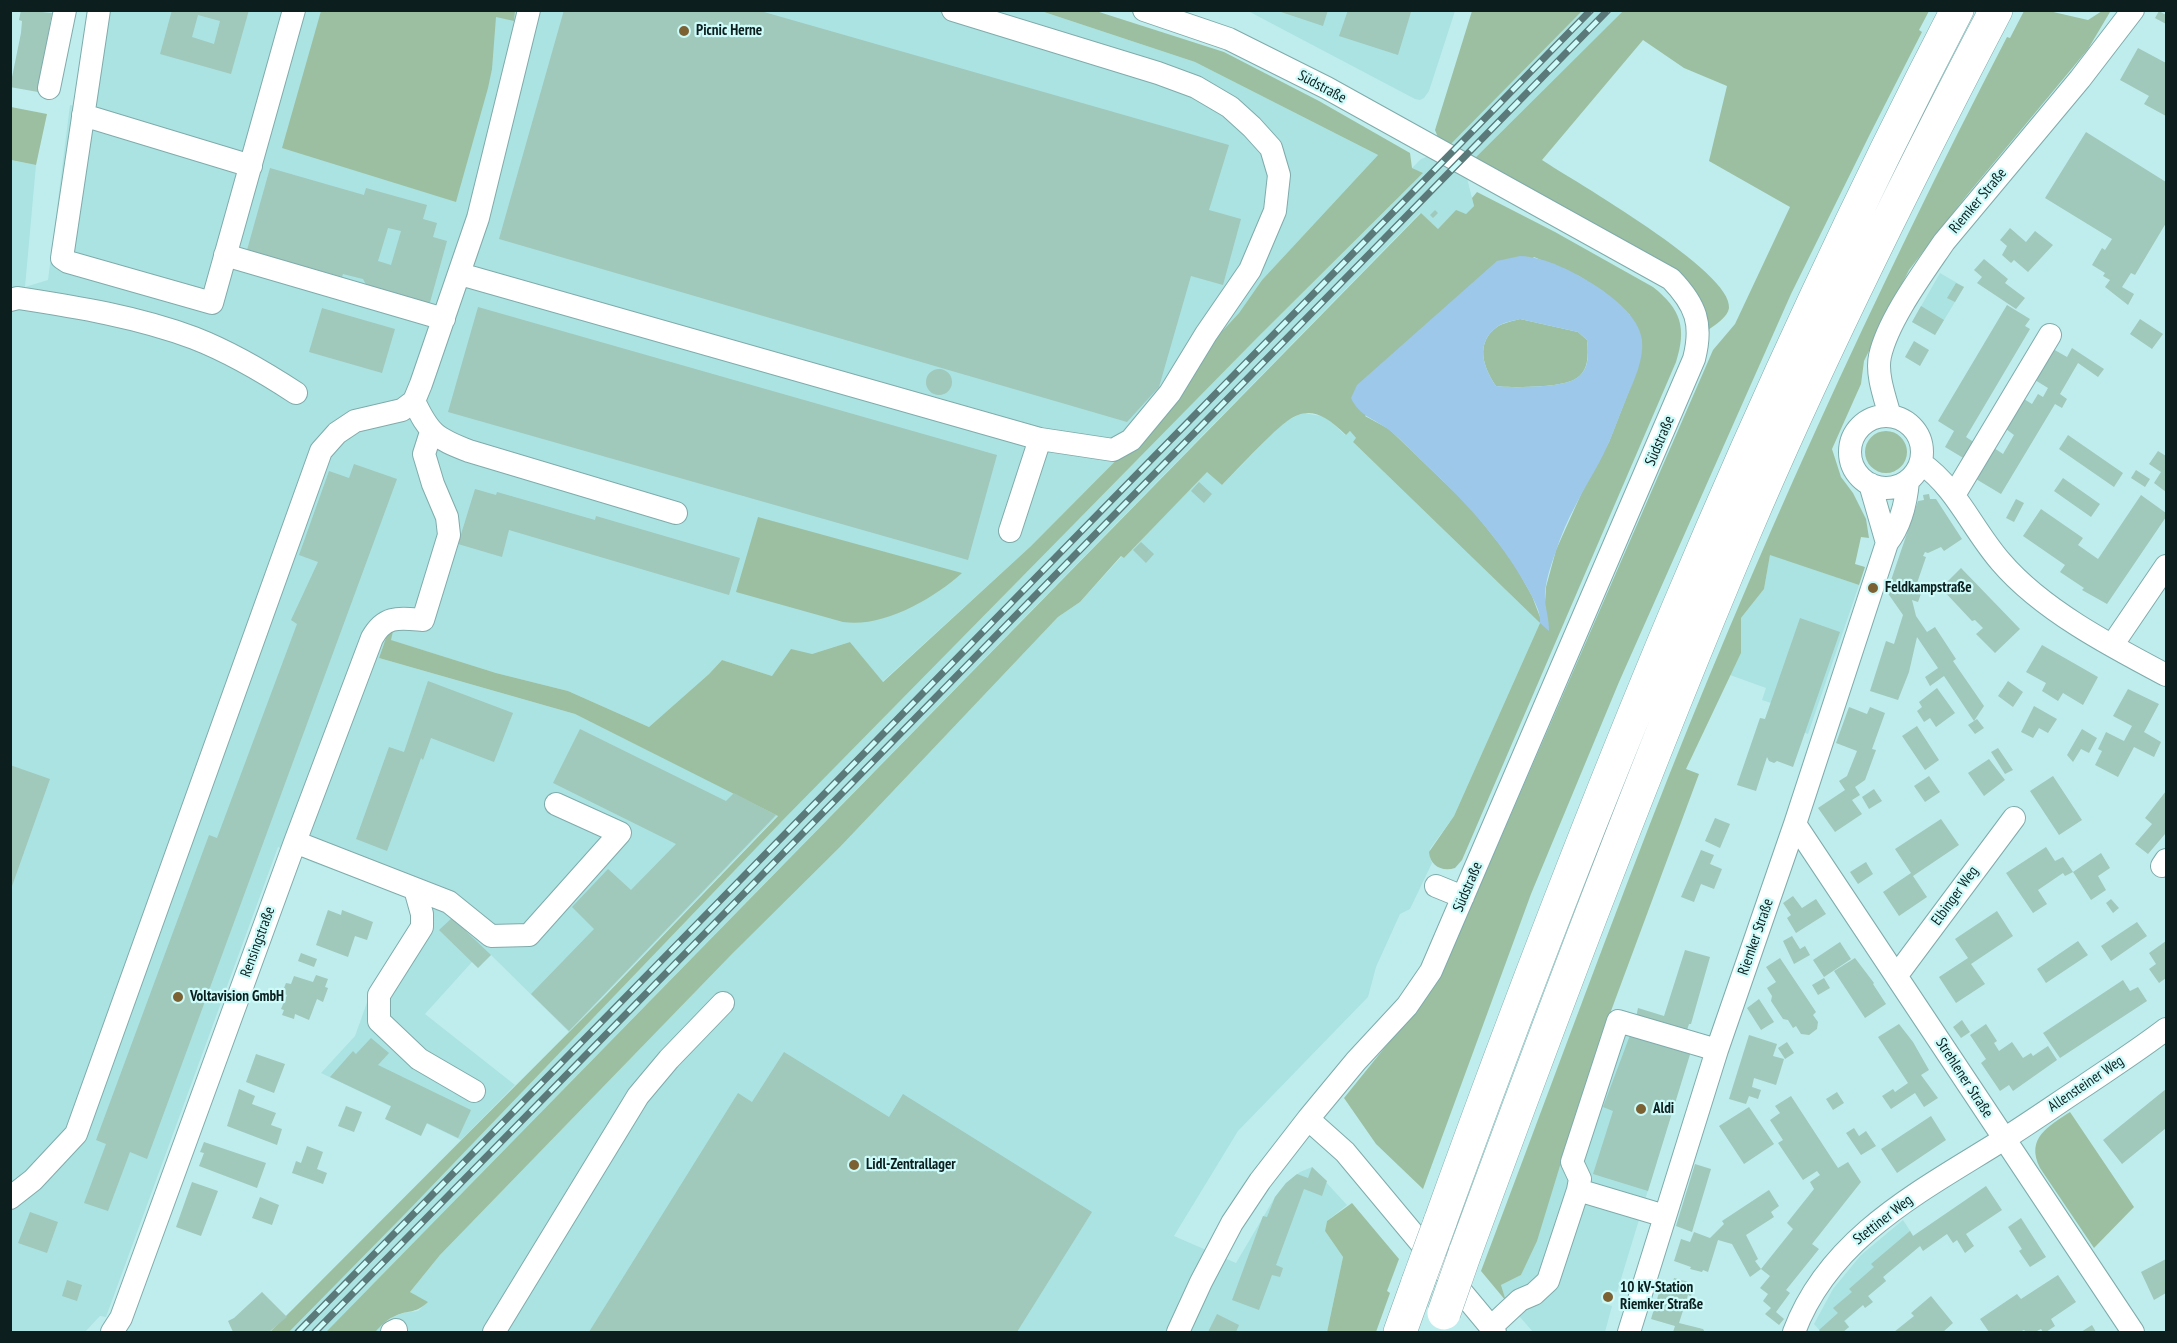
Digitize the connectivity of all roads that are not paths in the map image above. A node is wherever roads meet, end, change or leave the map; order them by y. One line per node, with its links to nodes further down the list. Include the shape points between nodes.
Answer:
1 (65, 10): 10 (street)
2 (99, 10): 11 (street)
3 (294, 10): 12 (street)
4 (529, 10): 14 (street, via 478,218)
5 (953, 10): 22 (street, via 1196,87 1230,107 1252,127 1271,148 1279,176 1275,211 1250,270 1170,393 1131,440 1113,450)
6 (1144, 10): 39 (street, Südstraße, via 1229,39 1327,88 1671,279 1694,307 1698,333 1694,359)
7 (1957, 10): 55 (highway, bridge, via 1791,348 1634,713 1506,1039)
8 (1996, 10): 50 (highway, bridge, via 1885,230 1746,528 1571,967)
9 (2133, 10): 20 (street, Riemker Straße, via 1944,242 1891,327 1880,358)
10 (49, 88)
11 (82, 115): 12 (street); 13 (street, via 62,258 212,303)
12 (251, 166): 13 (street)
13 (225, 255): 16 (street)
14 (460, 274): 16 (street); 22 (street)
15 (10, 300): 18 (street, via 65,305 193,338)
16 (444, 319): 19 (street)
17 (2050, 335): 26 (street)
18 (296, 393)
19 (414, 400): 21 (street); 48 (street, via 402,410 356,421 337,433 321,452 76,1134 33,1180)
20 (1890, 416): 23 (street, via 1912,427 1920,438); 25 (street, via 1876,417 1863,424 1850,448 1852,463)
21 (431, 432): 27 (street, via 469,451); 36 (street, Rensingstraße, via 424,453 447,517 449,535 423,620 399,618 377,629)
22 (1040, 439): 28 (street)
23 (1921, 463): 24 (street); 26 (street, via 1938,474)
24 (1908, 481): 25 (street, via 1896,487); 29 (street, Riemker Straße, via 1903,514)
25 (1870, 484): 29 (street)
26 (1954, 495): 31 (street, via 2020,583 2050,607)
27 (676, 513)
28 (1010, 531)
29 (1887, 543): 35 (street, Riemker Straße)
30 (2166, 566): 31 (street)
31 (2113, 645): 32 (street)
32 (2166, 675)
33 (556, 804): 38 (street, via 620,833 529,935 491,936 449,902)
34 (2014, 818): 40 (street, Elbinger Weg)
35 (1796, 824): 40 (street, Strehlener Straße); 43 (street, Riemker Straße)
36 (295, 842): 38 (street); 52 (street, Rensingstraße, via 121,1318)
37 (1436, 886): 39 (street)
38 (415, 889): 44 (street, via 422,927 379,995 379,1021 419,1059)
39 (1463, 897): 45 (street, Südstraße, via 1440,953 1420,988)
40 (1897, 975): 46 (street, Strehlener Straße)
41 (723, 1003): 53 (street, via 638,1096)
42 (2166, 1029): 46 (street, Allensteiner Weg)
43 (1717, 1050): 47 (street, via 1618,1021 1572,1162 1580,1179); 49 (street, Riemker Straße)
44 (474, 1091)
45 (1308, 1119): 51 (street, via 1345,1152); 54 (street, Südstraße, via 1232,1223)
46 (2004, 1139): 57 (street, Stettiner Weg, via 1864,1232 1820,1285); 58 (street, Strehlener Straße)
47 (1578, 1190): 49 (street); 51 (street, via 1548,1281 1520,1300)
48 (10, 1198)
49 (1665, 1216): 56 (street, Riemker Straße)
50 (1441, 1323)
51 (1493, 1330)
52 (112, 1332)
53 (494, 1332)
54 (1178, 1332)
55 (1400, 1332)
56 (1629, 1332)
57 (1794, 1332)
58 (2133, 1332)

